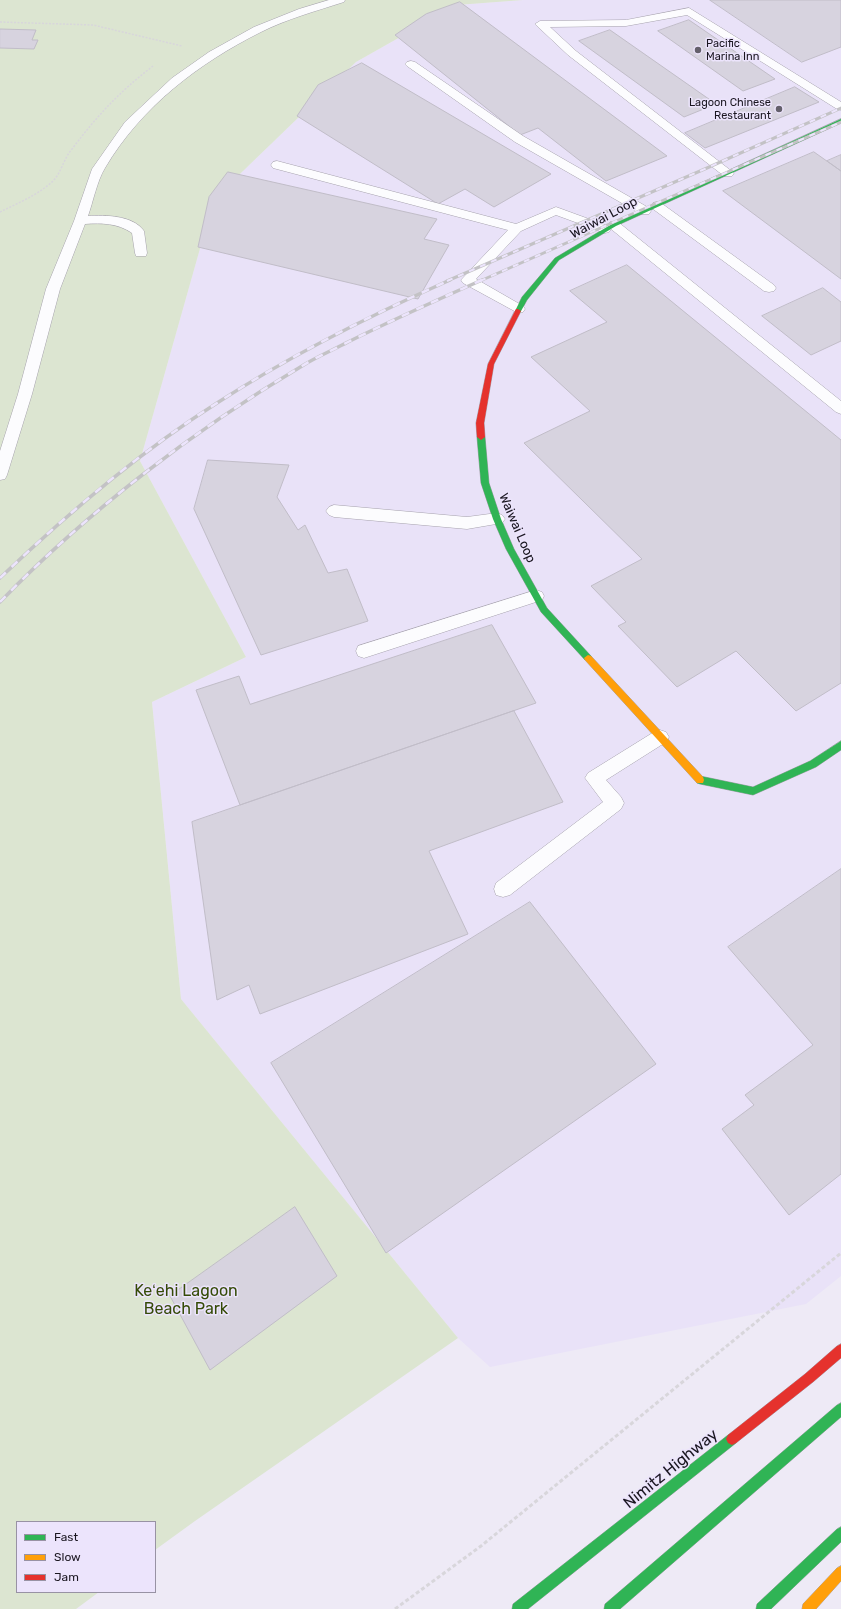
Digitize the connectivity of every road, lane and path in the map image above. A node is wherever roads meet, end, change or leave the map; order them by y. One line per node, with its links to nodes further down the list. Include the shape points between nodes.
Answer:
1 (340, 0): 12 (lane, via 258,29 213,54 176,80 129,124 98,169)
2 (0, 22): 3 (path, via 93,25 183,46)
3 (176, 50)
4 (158, 63): 11 (path, via 127,86 103,110 70,151 54,180 38,192)
5 (411, 64): 10 (lane, via 519,139)
6 (841, 107): 9 (lane, via 689,11 626,23 540,24 572,53)
7 (841, 121): 9 (main road, Waiwai Loop)
8 (277, 165): 14 (lane)
9 (728, 173): 10 (main road, Waiwai Loop)
10 (651, 208): 13 (main road, Waiwai Loop); 16 (lane)
11 (0, 212)
12 (80, 221): 15 (lane, via 101,219 126,223 138,231); 19 (lane, via 53,289)
13 (609, 227): 14 (lane, via 556,211); 17 (main road, Waiwai Loop, via 558,259 524,298); 18 (lane)
14 (517, 228): 17 (lane, via 468,280)
15 (141, 253)
16 (769, 288)
17 (518, 309): 21 (main road, Waiwai Loop, via 491,364 480,423 485,483)
18 (841, 409)
19 (0, 475)
20 (334, 511): 21 (lane, via 467,523)
21 (496, 519): 22 (main road, Waiwai Loop)
22 (536, 596): 23 (lane); 24 (main road, Waiwai Loop, via 544,610)
23 (364, 650)
24 (660, 737): 25 (main road, Waiwai Loop, via 701,781 753,791 813,764); 26 (lane, via 594,778 615,803)
25 (841, 745)
26 (503, 889)
27 (841, 1253): 32 (path, via 480,1546)
28 (841, 1350): 33 (main road, Nimitz Highway)
29 (841, 1409): 34 (main road)
30 (841, 1534): 35 (main road)
31 (841, 1572): 36 (main road)
32 (395, 1609)
33 (518, 1609)
34 (610, 1609)
35 (762, 1609)
36 (808, 1609)

